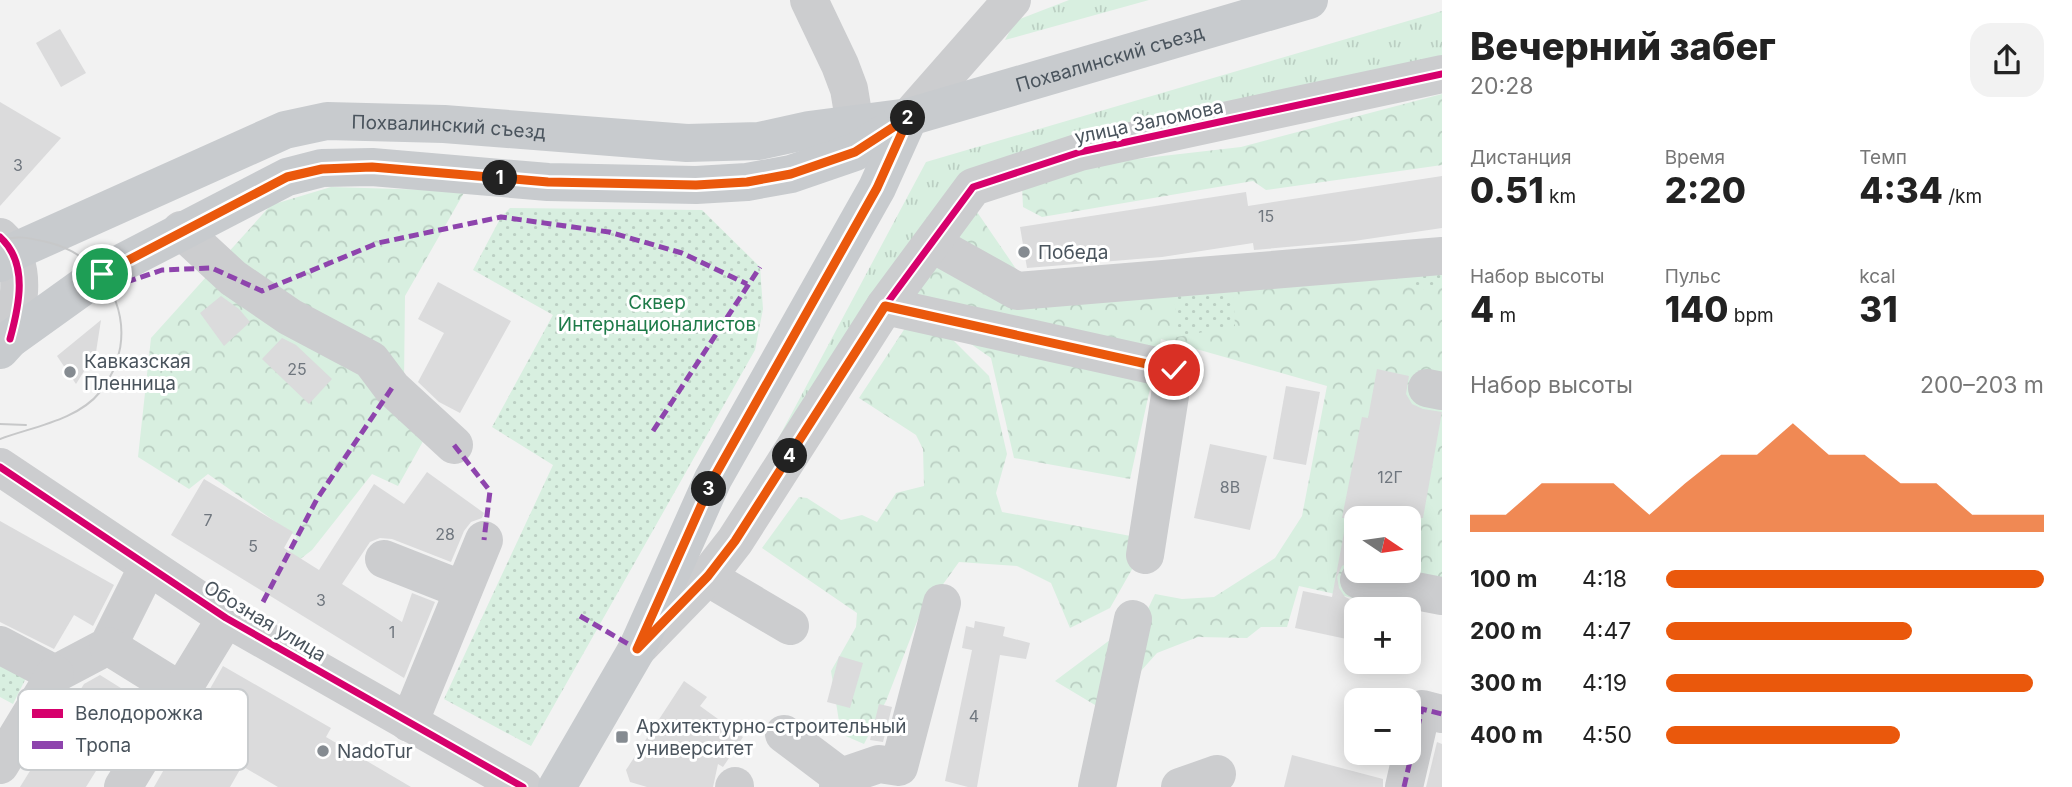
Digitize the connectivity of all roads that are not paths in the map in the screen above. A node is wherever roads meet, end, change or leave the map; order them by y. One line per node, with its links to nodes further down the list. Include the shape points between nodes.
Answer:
1 (809, 0): 6 (street, via 841,65)
2 (1309, 0): 5 (main road, Похвалинский съезд)
3 (1014, 1): 5 (street)
4 (1442, 74): 8 (street, улица Заломова, via 1080,152 972,187)
5 (909, 117): 6 (main road, Похвалинский съезд); 7 (main road, Похвалинский съезд, via 855,152 791,174 747,182 548,182 372,167 322,169 287,177); 29 (main road, via 877,188 713,479)
6 (855, 125): 9 (main road, Похвалинский съезд, via 759,141 687,143 444,124 327,121 285,130)
7 (181, 230): 12 (main road, Похвалинский съезд, via 102,274); 13 (street, via 233,278 290,317 371,360 392,388)
8 (933, 244): 10 (street, via 1017,291); 11 (street, улица Заломова)
9 (4, 251): 12 (street, via 20,282 19,307)
10 (1442, 256)
11 (885, 306): 16 (street, via 1174,370); 19 (street, улица Заломова)
12 (5, 344)
13 (454, 445)
14 (0, 467): 18 (street, Обозная улица)
15 (484, 540): 21 (street)
16 (1145, 555)
17 (384, 559): 21 (street)
18 (147, 568): 24 (street, Обозная улица); 28 (street)
19 (708, 576): 26 (street); 29 (street, улица Заломова)
20 (1375, 583): 22 (street)
21 (463, 590): 35 (street)
22 (1442, 596)
23 (942, 603): 41 (street, via 899,767 879,764)
24 (226, 618): 33 (street); 35 (street, Обозная улица)
25 (1133, 619): 45 (street)
26 (790, 626)
27 (0, 645): 30 (street)
28 (108, 646): 30 (street); 32 (street)
29 (637, 649): 44 (main road)
30 (55, 674): 31 (street)
31 (46, 689)
32 (177, 689)
33 (184, 689)
34 (1442, 714): 47 (street, via 1422,709)
35 (409, 723): 43 (street, Обозная улица)
36 (784, 734): 41 (street)
37 (18, 735): 38 (street)
38 (0, 765)
39 (134, 770): 42 (street)
40 (1217, 774): 46 (street)
41 (840, 782)
42 (123, 787)
43 (523, 787)
44 (557, 787)
45 (1097, 787)
46 (1180, 787)
47 (1404, 787)

